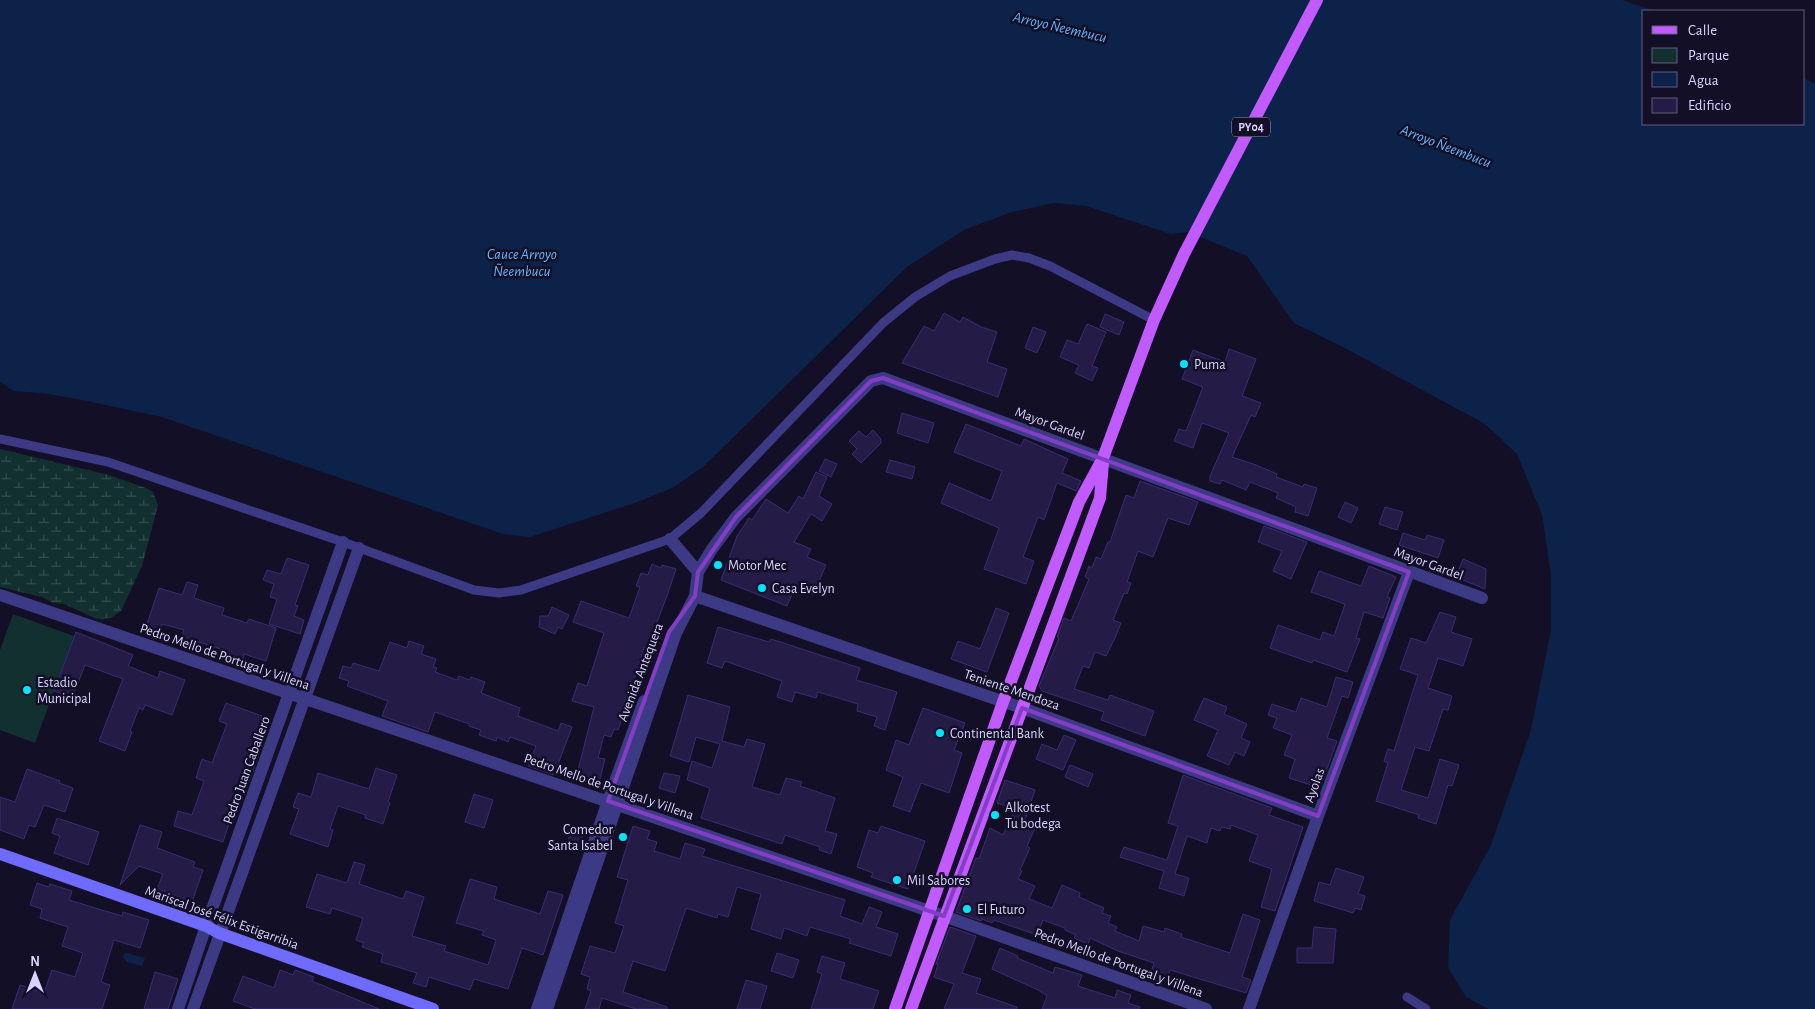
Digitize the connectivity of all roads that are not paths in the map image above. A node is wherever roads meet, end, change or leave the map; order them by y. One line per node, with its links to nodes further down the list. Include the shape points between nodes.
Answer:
1 (1317, 0): 2 (main road, PY04, via 1184,254)
2 (1154, 320): 4 (main road, PY04); 5 (lane, via 1029,258 1012,255 950,276 915,297 883,323 701,513)
3 (0, 439): 6 (lane, via 108,462)
4 (1103, 458): 8 (street, Mayor Gardel, via 883,378 871,381 736,518); 9 (street, Mayor Gardel); 15 (main road, PY04, via 1079,502); 16 (main road, PY04, via 1100,498)
5 (670, 539): 7 (lane, via 522,590 498,593 474,590); 8 (street)
6 (343, 542): 7 (lane); 13 (street, Pedro Juan Caballero)
7 (359, 548): 14 (street)
8 (698, 572): 11 (street, Mayor Gardel)
9 (1409, 572): 12 (street, Mayor Gardel); 18 (street, Ayolas)
10 (0, 595): 13 (street, Pedro Mello de Portugal y Villena)
11 (695, 596): 15 (street, Teniente Mendoza); 17 (street, Avenida Antequera, via 676,633)
12 (1482, 598)
13 (290, 693): 14 (street, Pedro Mello de Portugal y Villena); 22 (street, Pedro Juan Caballero)
14 (305, 699): 17 (street, Pedro Mello de Portugal y Villena); 23 (street)
15 (1002, 702): 16 (street, Teniente Mendoza); 20 (main road, PY04)
16 (1022, 708): 18 (street, Teniente Mendoza); 21 (main road, PY04)
17 (613, 803): 20 (street, Pedro Mello de Portugal y Villena); 28 (street, Avenida Antequera); 29 (street, Avenida Antequera)
18 (1318, 816): 33 (street, Ayolas)
19 (0, 854): 22 (main road, Mariscal José Félix Estigarribia)
20 (930, 912): 21 (street, Pedro Mello de Portugal y Villena); 30 (main road, PY04)
21 (944, 916): 31 (main road, PY04); 32 (street, Pedro Mello de Portugal y Villena)
22 (206, 926): 23 (main road, Mariscal José Félix Estigarribia); 25 (street, Pedro Juan Caballero)
23 (219, 933): 26 (street); 27 (main road, Mariscal José Félix Estigarribia)
24 (1408, 997): 34 (lane)
25 (178, 1009)
26 (193, 1009)
27 (433, 1009)
28 (537, 1009)
29 (547, 1009)
30 (895, 1009)
31 (910, 1009)
32 (1206, 1009)
33 (1249, 1009)
34 (1426, 1009)

